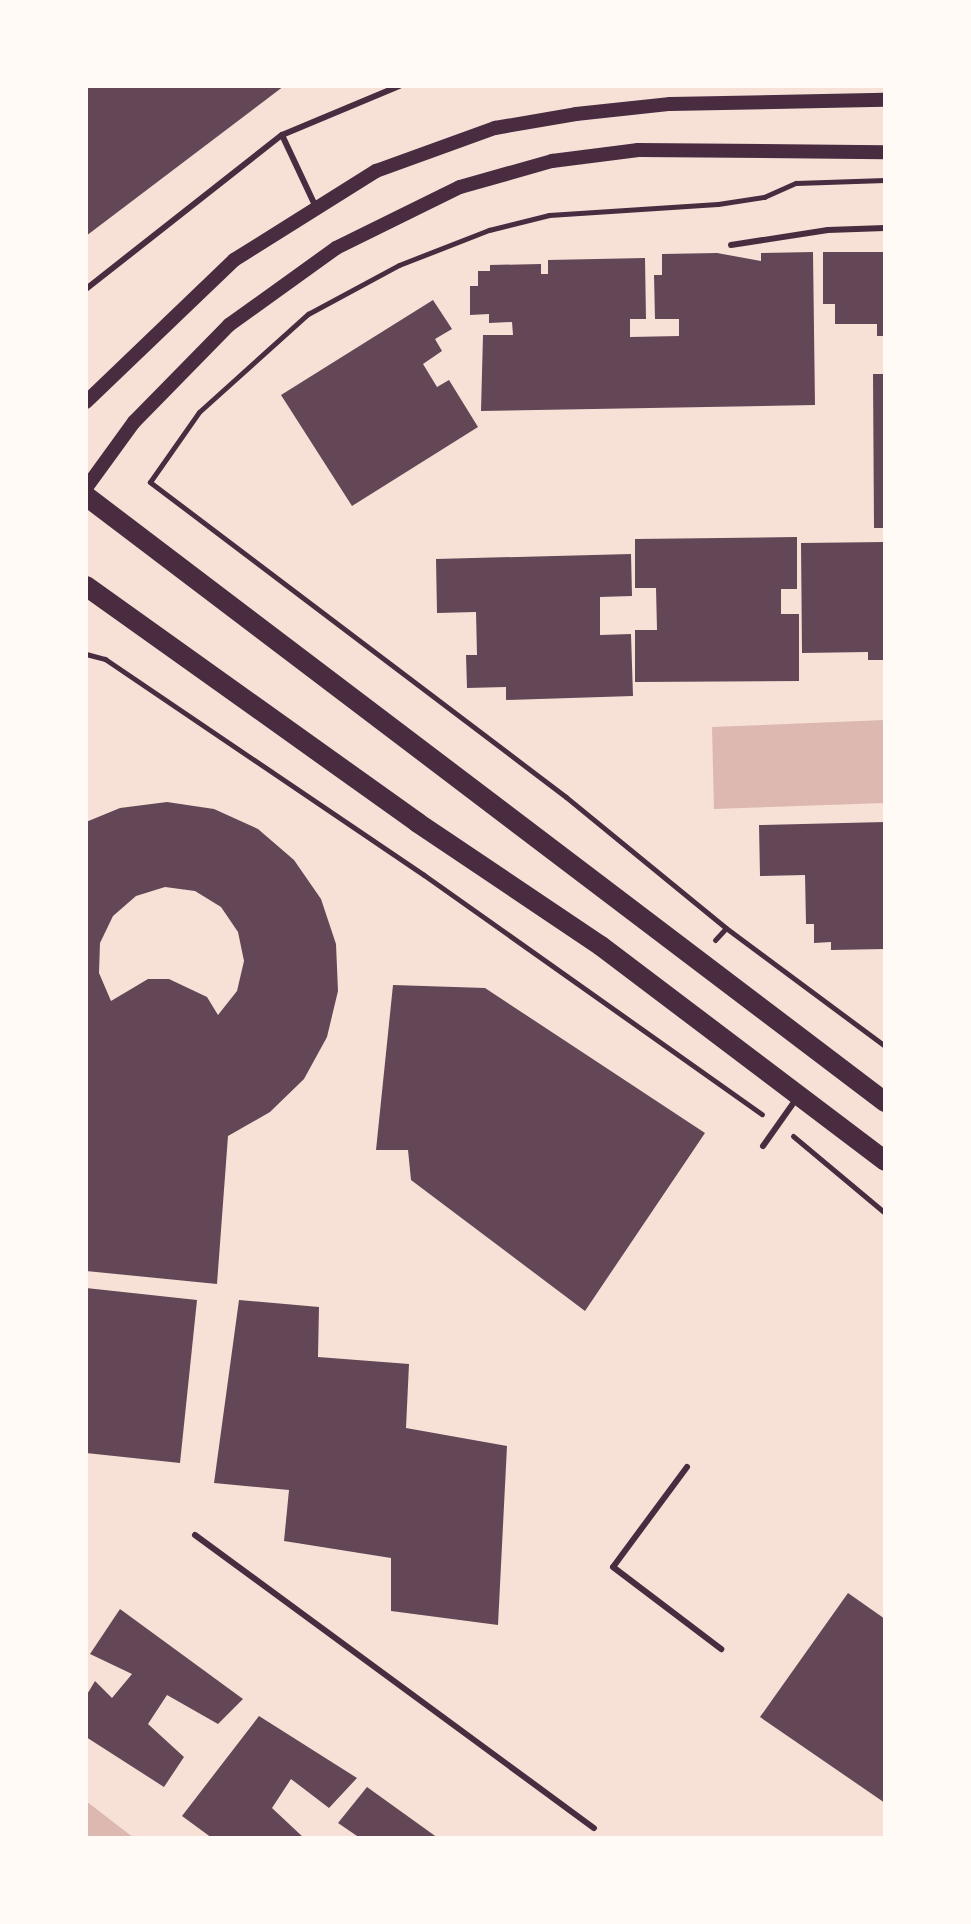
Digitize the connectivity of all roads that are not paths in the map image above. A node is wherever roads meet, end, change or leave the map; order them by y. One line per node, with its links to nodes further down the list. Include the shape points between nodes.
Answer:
1 (399, 86): 3 (lane)
2 (885, 100): 5 (street, via 670,104 495,128 376,171)
3 (282, 135): 5 (lane); 8 (lane)
4 (885, 152): 10 (street, via 638,150 552,161 460,187 336,248 229,325 134,422)
5 (315, 205): 9 (street, via 234,260)
6 (885, 228): 7 (lane, via 828,230)
7 (731, 245)
8 (86, 289)
9 (86, 402)
10 (86, 488)
11 (86, 496): 14 (main road)
12 (86, 586): 13 (main road, via 418,823 601,946)
13 (799, 1095): 15 (lane); 16 (main road)
14 (885, 1102)
15 (763, 1146)
16 (885, 1161)
17 (687, 1467): 19 (lane, via 613,1567)
18 (195, 1535): 20 (lane)
19 (721, 1649)
20 (594, 1828)

